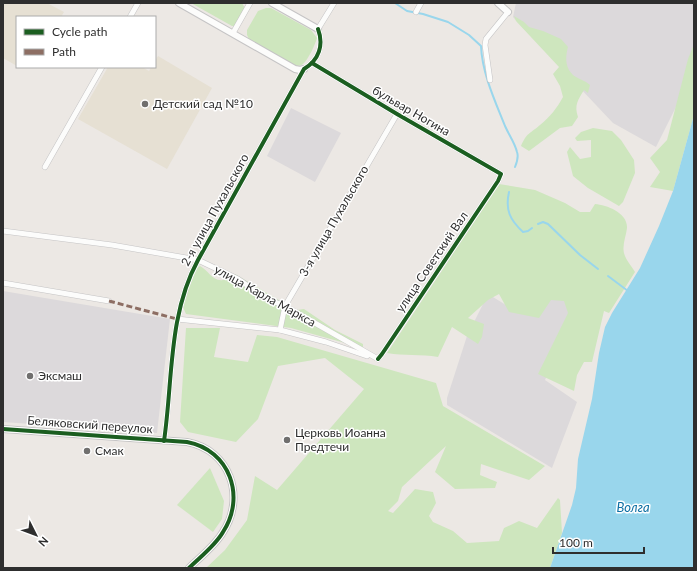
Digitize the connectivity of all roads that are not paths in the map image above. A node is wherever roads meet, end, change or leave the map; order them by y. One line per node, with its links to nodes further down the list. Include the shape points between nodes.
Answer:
1 (138, 3): 10 (street)
2 (179, 3): 12 (street)
3 (250, 3): 12 (street)
4 (272, 3): 11 (street)
5 (334, 3): 11 (street)
6 (421, 3): 8 (street)
7 (498, 3): 9 (street)
8 (416, 12)
9 (508, 12): 16 (street, via 486,39)
10 (131, 16)
11 (318, 29): 13 (street, 2-я улица Пухальского, via 320,47)
12 (233, 33): 15 (street, via 295,69)
13 (312, 63): 15 (street, 2-я улица Пухальского); 17 (street, бульвар Ногина)
14 (101, 68): 18 (street)
15 (304, 69): 21 (street, 2-я улица Пухальского)
16 (490, 80)
17 (396, 114): 19 (street, бульвар Ногина); 24 (street, 3-я улица Пухальского)
18 (45, 167)
19 (501, 174): 27 (street, улица Советский Вал)
20 (3, 232): 21 (street, улица Карла Маркса, via 112,245)
21 (198, 260): 24 (street, улица Карла Маркса, via 238,279 267,299); 25 (street, 2-я улица Пухальского, via 185,290)
22 (3, 283): 23 (street)
23 (108, 301)
24 (285, 306): 26 (street, 3-я улица Пухальского); 27 (street, улица Карла Маркса)
25 (177, 319): 26 (street); 29 (street, 2-я улица Пухальского)
26 (280, 330): 27 (street)
27 (378, 359)
28 (3, 429): 29 (street, Беляковский переулок)
29 (164, 441): 30 (street, Беляковский переулок, via 190,443 207,450 221,462 232,480 234,501 226,527)
30 (190, 568)

